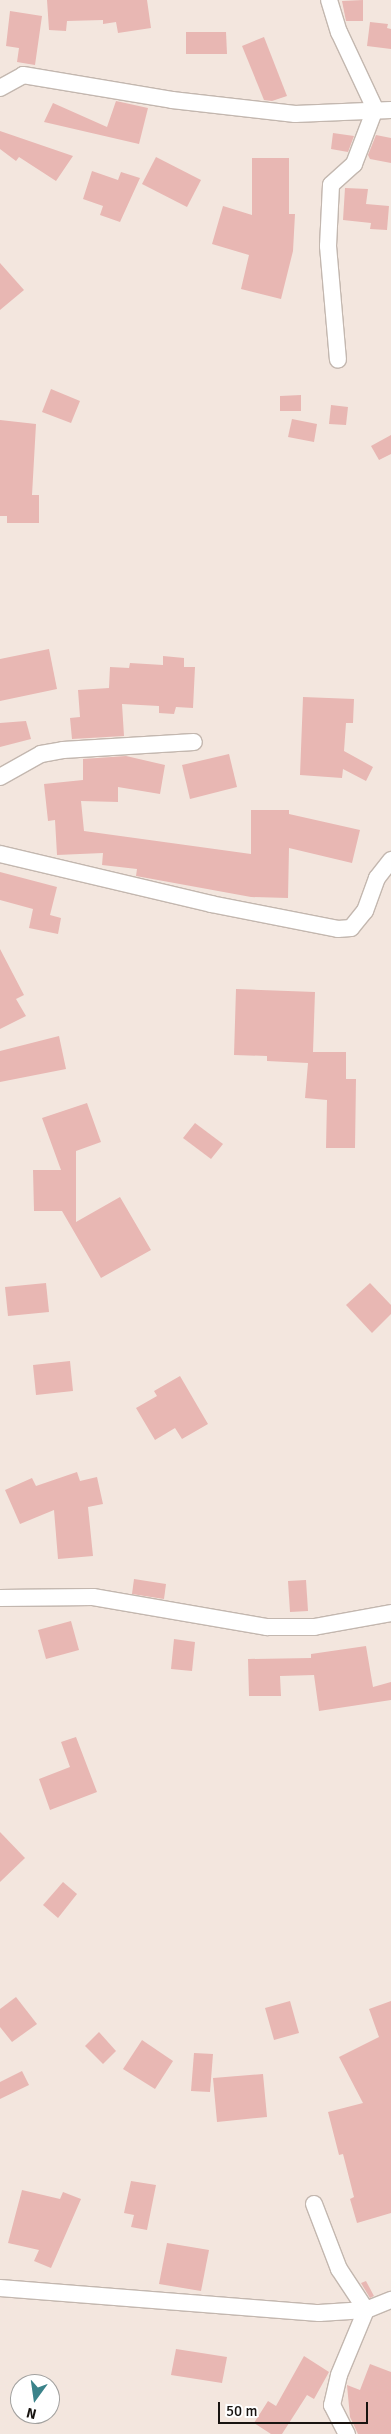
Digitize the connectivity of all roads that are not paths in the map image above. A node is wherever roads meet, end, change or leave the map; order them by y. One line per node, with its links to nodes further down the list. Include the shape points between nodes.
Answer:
1 (329, 0): 3 (street, via 339,32)
2 (0, 88): 3 (street, via 23,75 172,100 296,114)
3 (383, 110): 4 (street, via 354,164 331,185 328,246)
4 (338, 360)
5 (194, 742): 6 (street, via 63,750 41,754)
6 (0, 777)
7 (0, 854): 8 (street, via 211,904 338,929 351,928 366,911 377,878)
8 (391, 860)
9 (0, 1598): 10 (street, via 93,1597 267,1627 314,1627)
10 (391, 1613)
11 (314, 2204): 14 (street, via 339,2269)
12 (0, 2288): 14 (street, via 318,2313)
13 (391, 2300): 14 (street)
14 (366, 2310): 15 (street, via 339,2375 332,2405)
15 (347, 2434)

